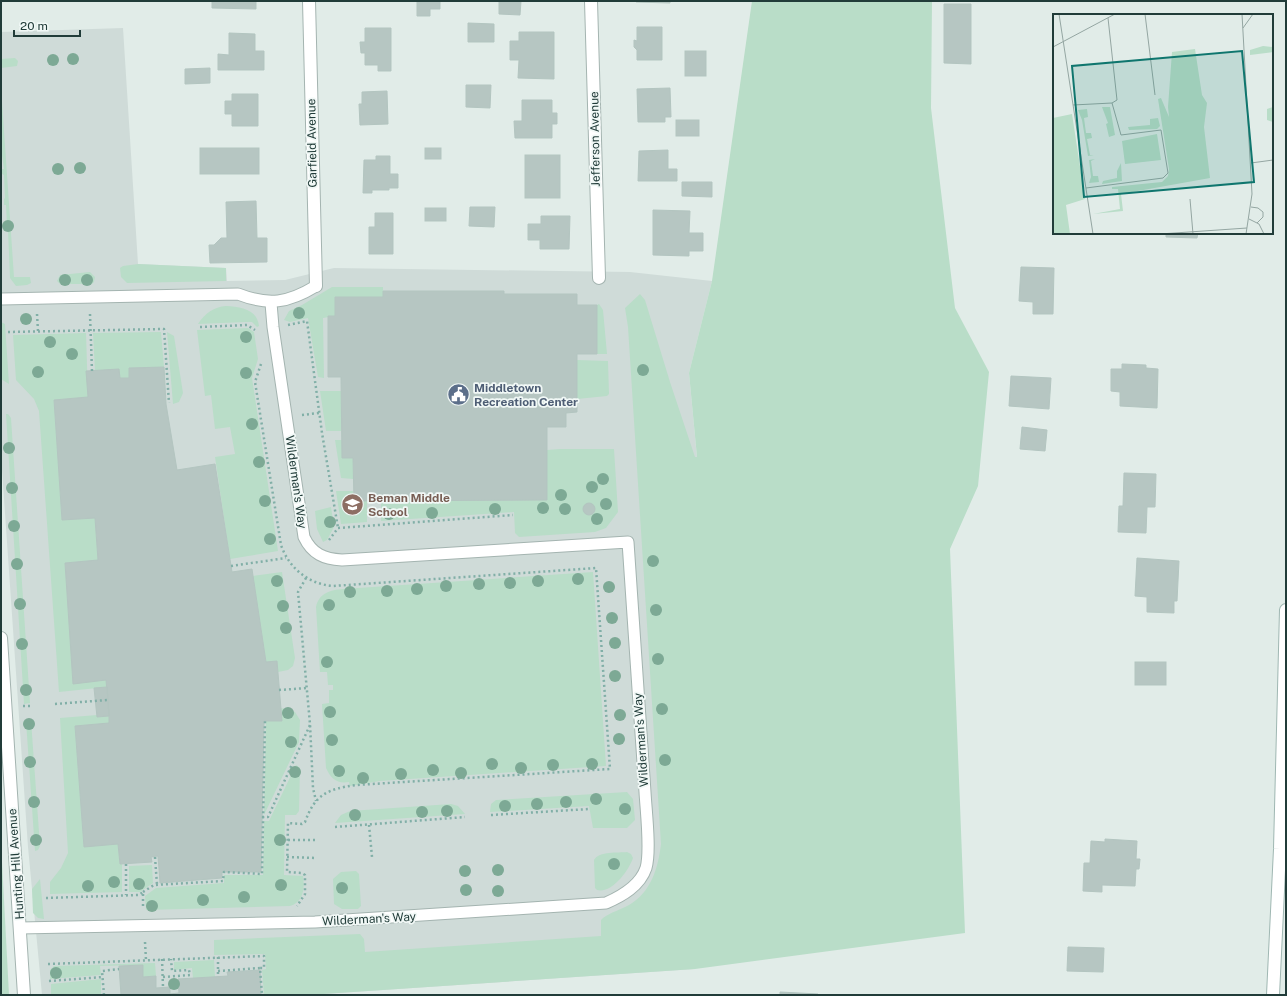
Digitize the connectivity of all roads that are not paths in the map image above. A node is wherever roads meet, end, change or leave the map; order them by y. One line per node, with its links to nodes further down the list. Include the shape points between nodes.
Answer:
1 (309, 1): 4 (street, Garfield Avenue)
2 (591, 1): 3 (street, Jefferson Avenue)
3 (599, 278)
4 (316, 286): 6 (lane, via 289,299)
5 (1, 299): 6 (lane, via 238,294)
6 (272, 303): 10 (lane, Wilderman's Way, via 304,537 320,556 342,560 628,542 644,780 646,868 628,891 606,903 322,922)
7 (1286, 610): 9 (street)
8 (1, 638): 10 (street, Hunting Hill Avenue)
9 (1283, 849): 12 (street)
10 (20, 928): 11 (street, Hunting Hill Avenue)
11 (24, 995)
12 (1273, 995)

